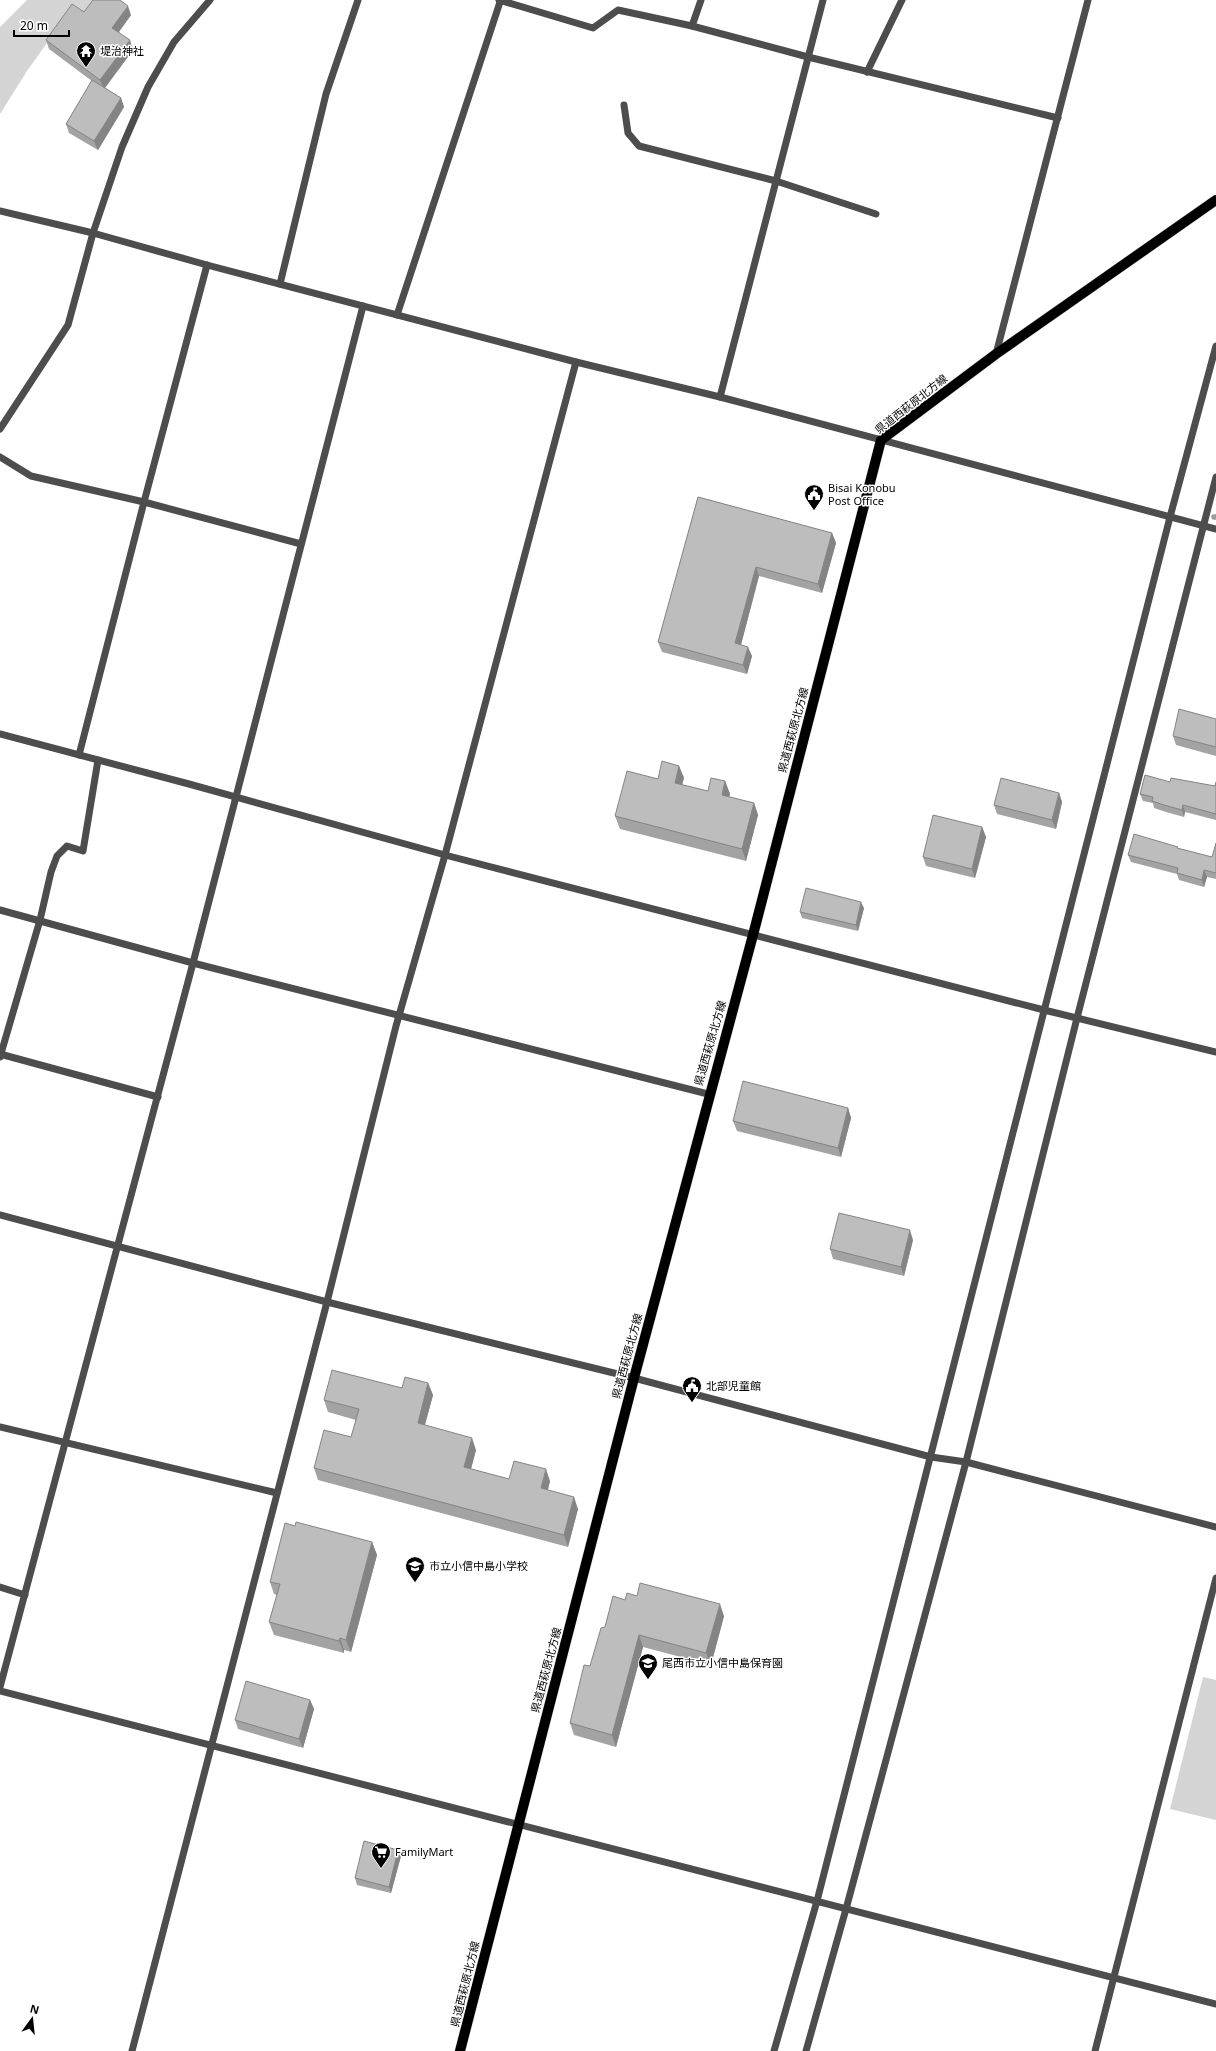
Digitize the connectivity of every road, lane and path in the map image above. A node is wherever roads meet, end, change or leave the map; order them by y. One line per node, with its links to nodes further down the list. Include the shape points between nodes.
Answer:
1 (210, 0): 17 (street, via 174,42 148,87 122,147)
2 (358, 0): 19 (street, via 326,94)
3 (701, 0): 8 (street)
4 (823, 0): 9 (street)
5 (902, 0): 10 (street)
6 (1088, 0): 12 (street)
7 (499, 1): 8 (street, via 593,28 618,10); 21 (street)
8 (692, 26): 9 (street)
9 (808, 57): 10 (street); 13 (street)
10 (867, 72): 12 (street)
11 (624, 105): 13 (street, via 628,133 639,146)
12 (1058, 118): 23 (street)
13 (776, 181): 16 (street); 25 (street)
14 (1216, 200): 23 (main road, 県道西萩原北方線)
15 (0, 211): 17 (street)
16 (876, 214)
17 (93, 233): 18 (street); 26 (street, via 68,325)
18 (207, 265): 19 (street); 30 (street)
19 (280, 284): 20 (street)
20 (363, 306): 21 (street); 34 (street)
21 (398, 315): 24 (street)
22 (1216, 346): 31 (street)
23 (996, 354): 27 (main road, 県道西萩原北方線)
24 (576, 362): 25 (street); 39 (street)
25 (720, 397): 27 (street)
26 (0, 429)
27 (881, 440): 31 (street); 42 (main road, 県道西萩原北方線)
28 (0, 457): 30 (street, via 31,476)
29 (1216, 477): 32 (street)
30 (144, 502): 34 (street); 36 (street)
31 (1170, 517): 32 (street); 44 (street)
32 (1204, 526): 33 (street); 46 (street)
33 (1216, 529)
34 (301, 544): 38 (street)
35 (0, 734): 36 (street)
36 (79, 755): 37 (street)
37 (98, 760): 38 (street); 41 (street, via 83,851 67,846 57,856)
38 (235, 798): 39 (street); 43 (street)
39 (445, 855): 42 (street); 45 (street)
40 (0, 910): 41 (street)
41 (40, 920): 43 (street); 48 (street)
42 (753, 935): 44 (street); 49 (main road, 県道西萩原北方線)
43 (194, 963): 45 (street); 50 (street)
44 (1044, 1010): 46 (street); 57 (street)
45 (400, 1014): 49 (street); 53 (street)
46 (1077, 1018): 47 (street); 58 (street)
47 (1216, 1052)
48 (0, 1055): 50 (street)
49 (708, 1094): 54 (main road, 県道西萩原北方線)
50 (158, 1097): 52 (street)
51 (0, 1215): 52 (street)
52 (117, 1245): 53 (street); 56 (street)
53 (327, 1302): 54 (street); 59 (street)
54 (634, 1378): 57 (street); 67 (main road, 県道西萩原北方線)
55 (0, 1427): 56 (street)
56 (65, 1442): 59 (street); 63 (street)
57 (932, 1457): 58 (street); 68 (street)
58 (966, 1462): 60 (street); 69 (street)
59 (277, 1493): 66 (street)
60 (1216, 1527)
61 (1216, 1578): 70 (street)
62 (0, 1587): 63 (street)
63 (25, 1595): 64 (street)
64 (0, 1687)
65 (0, 1691): 66 (street)
66 (212, 1746): 67 (street); 72 (street)
67 (518, 1825): 68 (street); 73 (main road, 県道西萩原北方線)
68 (817, 1901): 69 (street); 74 (street)
69 (846, 1908): 70 (street); 75 (street)
70 (1115, 1978): 71 (street); 76 (street)
71 (1216, 2004)
72 (132, 2051)
73 (460, 2051)
74 (774, 2051)
75 (806, 2051)
76 (1095, 2051)

